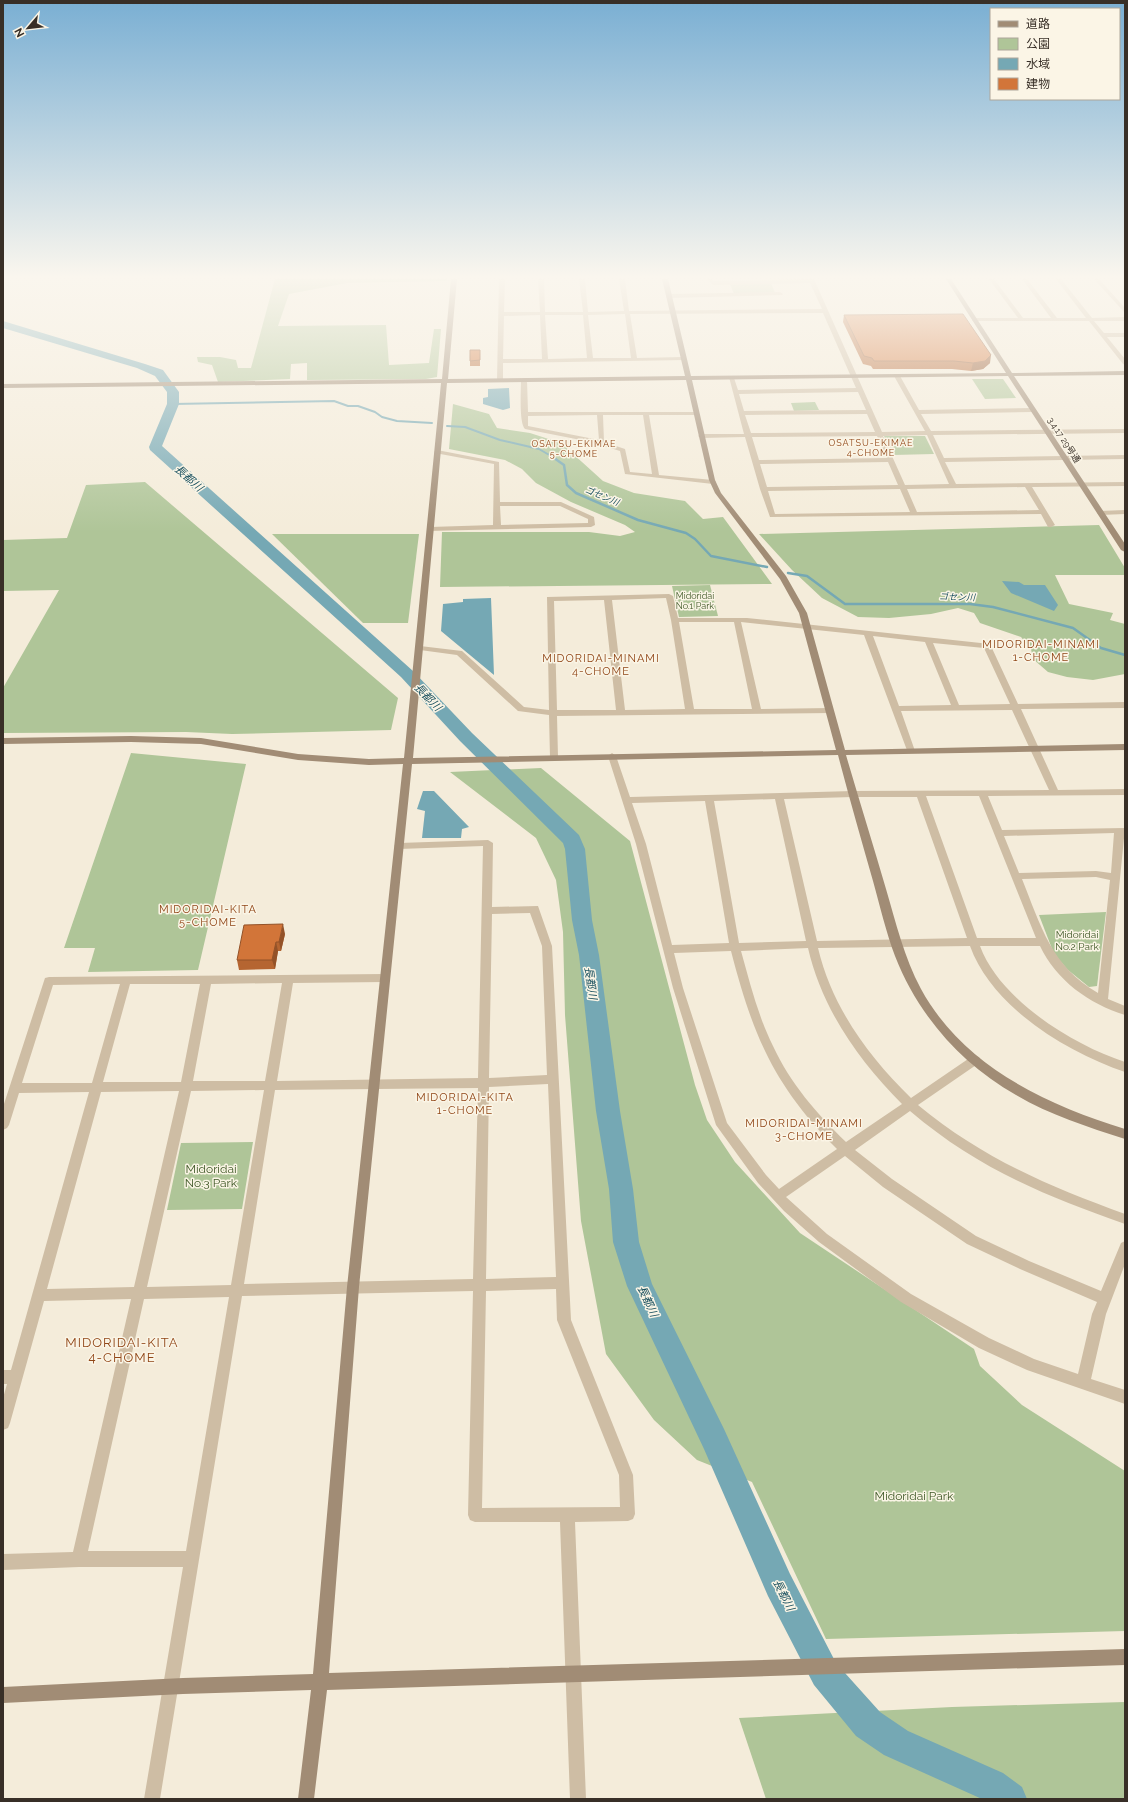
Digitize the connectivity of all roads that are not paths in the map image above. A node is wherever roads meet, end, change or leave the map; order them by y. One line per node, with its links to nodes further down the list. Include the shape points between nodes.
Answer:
1 (447, 363): 14 (street)
2 (500, 363): 12 (street)
3 (684, 363): 10 (street)
4 (847, 363): 8 (street)
5 (1002, 363): 7 (street, 3.4.17 29号通)
6 (1125, 373): 7 (street)
7 (1010, 375): 9 (street); 18 (street, 3.4.17 29号通)
8 (853, 376): 9 (street); 11 (street); 16 (street)
9 (897, 376): 20 (street)
10 (688, 378): 11 (street); 13 (street); 21 (street)
11 (731, 378): 17 (street)
12 (500, 380): 13 (street); 14 (street)
13 (524, 380): 23 (street)
14 (445, 381): 15 (street); 33 (street)
15 (3, 386)
16 (860, 390): 17 (street); 19 (street)
17 (735, 392): 22 (street)
18 (1033, 410): 20 (street); 27 (street, 3.4.17 29号通)
19 (870, 412): 22 (street); 29 (street)
20 (917, 412): 28 (street)
21 (696, 413): 25 (street); 30 (street)
22 (742, 413): 31 (street)
23 (524, 414): 24 (street); 32 (street, via 525,426 531,430)
24 (600, 414): 25 (street); 32 (street)
25 (646, 414): 39 (street)
26 (1125, 431): 27 (street)
27 (1047, 432): 28 (street); 34 (street, 3.4.17 29号通)
28 (929, 433): 29 (street); 37 (street)
29 (880, 434): 31 (street); 36 (street)
30 (701, 436): 31 (street); 40 (street)
31 (748, 436): 38 (street)
32 (600, 443): 39 (street, via 623,450 626,473)
33 (437, 452): 47 (street, via 497,463); 54 (street)
34 (1065, 458): 35 (street); 37 (street); 41 (street, 3.4.17 29号通)
35 (1125, 458)
36 (892, 460): 38 (street); 44 (street)
37 (941, 460): 45 (street)
38 (757, 462): 46 (street)
39 (656, 477): 40 (street)
40 (713, 482): 59 (street, via 718,493 783,578 803,613)
41 (1082, 484): 42 (street); 43 (street); 49 (street, 3.4.17 29号通)
42 (1125, 484)
43 (1027, 485): 45 (street); 48 (street)
44 (903, 486): 45 (street); 46 (street); 51 (street)
45 (953, 486)
46 (763, 489): 51 (street, via 772,516)
47 (498, 504): 53 (street); 53 (street, via 561,504 592,518 591,525)
48 (1043, 512): 51 (street); 52 (street)
49 (1100, 512): 50 (street); 55 (street, 3.4.17 29号通)
50 (1125, 512)
51 (914, 513)
52 (1051, 526)
53 (497, 527): 54 (street)
54 (430, 529): 62 (street)
55 (1125, 550)
56 (608, 597): 57 (street, via 669,596); 69 (street); 71 (street, via 550,599)
57 (675, 620): 58 (street); 70 (street)
58 (737, 620): 59 (street); 67 (street)
59 (806, 627): 60 (street); 68 (street)
60 (868, 634): 61 (street); 66 (street)
61 (928, 640): 64 (street, via 987,646); 65 (street)
62 (420, 648): 71 (street, via 460,653 520,709); 79 (street)
63 (1125, 705): 64 (street)
64 (1015, 707): 65 (street); 74 (street)
65 (956, 708): 66 (street)
66 (896, 709): 75 (street)
67 (757, 711): 68 (street); 70 (street)
68 (830, 711): 76 (street)
69 (621, 712): 70 (street); 71 (street)
70 (690, 712)
71 (552, 713): 78 (street)
72 (3, 741): 79 (street, via 201,741 298,757 369,762)
73 (1125, 747): 74 (street)
74 (1035, 748): 75 (street); 80 (street)
75 (911, 751): 76 (street)
76 (841, 752): 77 (street); 83 (street)
77 (612, 756): 78 (street); 87 (street)
78 (554, 757): 79 (street)
79 (408, 761): 90 (street)
80 (1055, 792): 81 (street); 82 (street)
81 (1125, 792)
82 (982, 793): 84 (street); 89 (street)
83 (853, 794): 84 (street); 85 (street); 94 (street)
84 (920, 794): 95 (street)
85 (779, 796): 86 (street); 97 (street)
86 (709, 798): 87 (street); 98 (street)
87 (627, 800): 99 (street, via 641,844)
88 (1122, 831): 89 (street); 92 (street)
89 (998, 833): 91 (street)
90 (399, 846): 93 (street, via 488,844); 100 (street)
91 (1016, 876): 92 (street, via 1096,874); 96 (street)
92 (1116, 877): 104 (street)
93 (487, 911): 108 (street, via 534,909 547,946); 110 (street)
94 (896, 942): 95 (street); 97 (street); 106 (street, via 910,980 926,1008 948,1036)
95 (973, 942): 96 (street); 107 (street, via 989,974 1024,1011 1065,1040 1102,1059)
96 (1044, 942): 104 (street, via 1061,971)
97 (813, 945): 98 (street); 115 (street, via 824,987 846,1030 873,1067)
98 (735, 947): 99 (street); 118 (street, via 755,1014 772,1058 801,1100 823,1127)
99 (667, 949): 119 (street, via 722,1125)
100 (385, 978): 101 (street); 109 (street)
101 (288, 979): 103 (street); 111 (street)
102 (126, 980): 103 (street); 113 (street); 114 (street, via 50,981)
103 (206, 980): 112 (street)
104 (1102, 1001): 105 (street)
105 (1125, 1011)
106 (975, 1060): 115 (street); 117 (street, via 1005,1083 1059,1112)
107 (1125, 1067)
108 (553, 1079): 110 (street); 122 (street)
109 (374, 1083): 110 (street); 111 (street); 124 (street)
110 (483, 1083): 123 (street)
111 (270, 1085): 112 (street); 125 (street)
112 (186, 1086): 113 (street); 126 (street)
113 (97, 1087): 114 (street); 127 (street)
114 (15, 1088): 116 (street)
115 (909, 1105): 118 (street); 120 (street, via 962,1145 994,1164 1077,1202)
116 (3, 1125)
117 (1125, 1134)
118 (845, 1148): 119 (street); 128 (street, via 904,1197 961,1234)
119 (778, 1196): 130 (street, via 823,1238 906,1298 984,1343 1032,1365)
120 (1125, 1219)
121 (1125, 1247): 128 (street)
122 (562, 1283): 123 (street); 133 (street, via 564,1320 626,1475 628,1514)
123 (479, 1286): 124 (street); 133 (street, via 475,1515)
124 (353, 1287): 125 (street); 139 (street)
125 (236, 1291): 126 (street); 135 (street)
126 (139, 1293): 127 (street); 134 (street)
127 (38, 1295): 129 (street)
128 (1104, 1300): 130 (street)
129 (9, 1377): 132 (street)
130 (1084, 1383): 131 (street)
131 (1125, 1397)
132 (3, 1423)
133 (567, 1514): 138 (street)
134 (79, 1559): 135 (street); 136 (street)
135 (192, 1559): 140 (street)
136 (3, 1562)
137 (1125, 1657): 138 (street)
138 (574, 1674): 139 (street); 144 (street)
139 (320, 1682): 140 (street); 143 (street)
140 (170, 1687): 141 (street); 142 (street)
141 (3, 1695)
142 (152, 1799)
143 (306, 1799)
144 (578, 1799)

